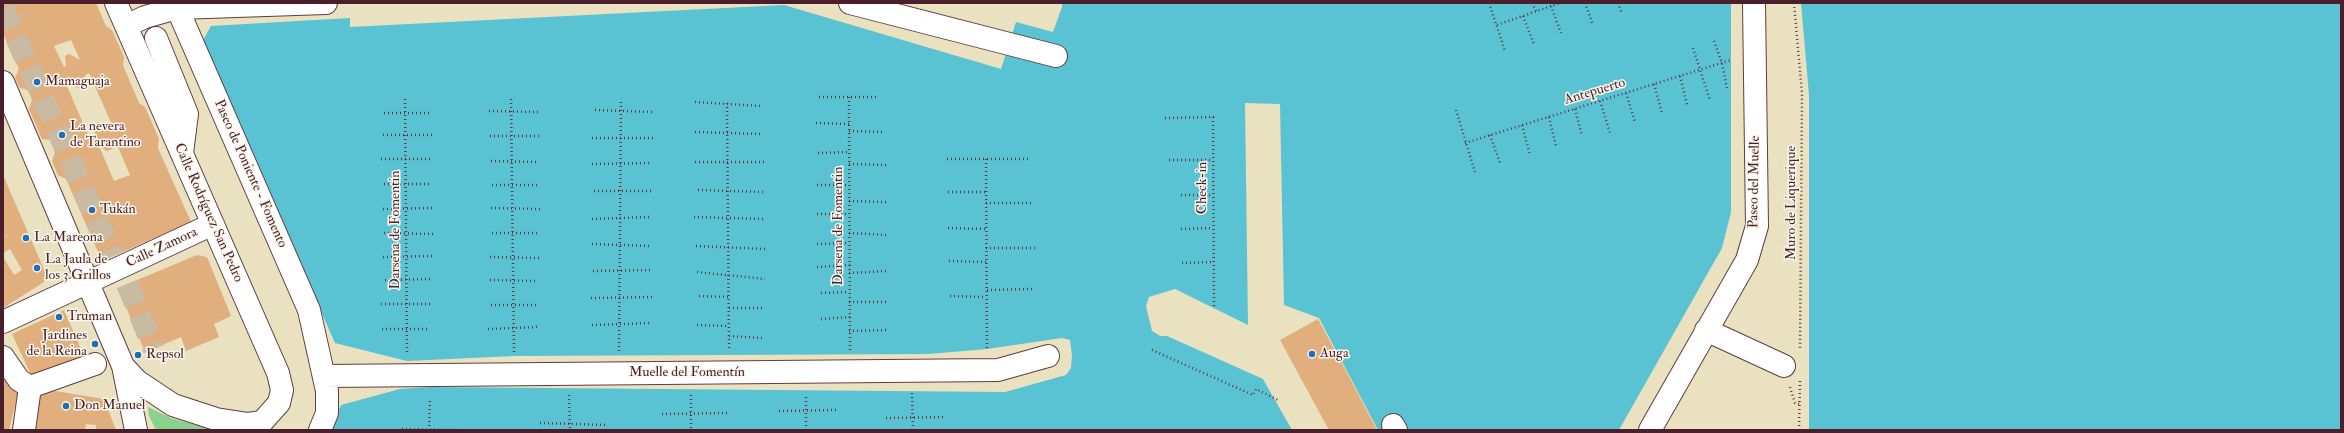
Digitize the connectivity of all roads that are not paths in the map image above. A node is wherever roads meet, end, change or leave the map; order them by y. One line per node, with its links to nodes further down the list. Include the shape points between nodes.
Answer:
1 (116, 3): 6 (street, Calle Rodríguez San Pedro)
2 (326, 3): 5 (street)
3 (850, 3): 8 (street)
4 (1754, 3): 14 (street, Paseo del Muelle, via 1757,226 1747,260)
5 (176, 6): 6 (street); 20 (street, Paseo de Poniente - Fomento, via 309,310)
6 (126, 26): 10 (street, Calle Rodríguez San Pedro)
7 (156, 38): 10 (street, via 187,114)
8 (1056, 56)
9 (3, 82): 12 (street)
10 (182, 154): 11 (street, Calle Rodríguez San Pedro)
11 (213, 224): 12 (street, Calle Zamora); 22 (street, Calle Rodríguez San Pedro, via 278,373 282,390 279,402)
12 (89, 281): 13 (street, Calle Zamora); 19 (street)
13 (3, 322)
14 (1706, 330): 18 (street); 26 (street, Paseo del Muelle)
15 (1048, 356): 20 (street, Muelle del Fomentín, via 998,370)
16 (3, 357): 21 (street, via 20,380)
17 (95, 364): 21 (street)
18 (1795, 365)
19 (123, 366): 22 (street, via 137,381 173,405 216,420); 24 (street)
20 (324, 376): 25 (street, via 327,413)
21 (30, 387): 23 (street)
22 (255, 426)
23 (24, 430)
24 (136, 430)
25 (320, 430)
26 (1650, 430)

